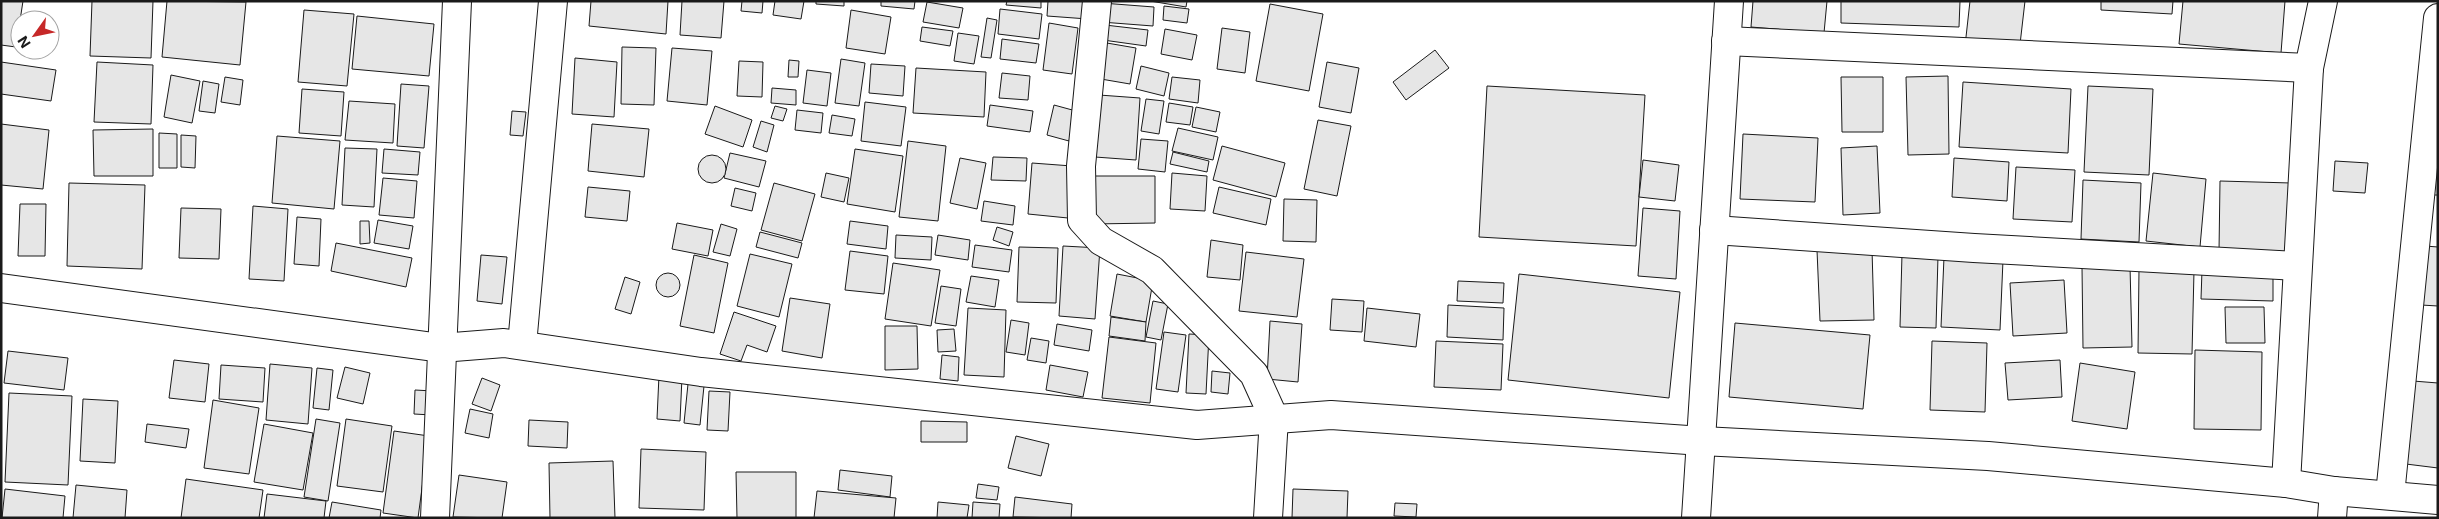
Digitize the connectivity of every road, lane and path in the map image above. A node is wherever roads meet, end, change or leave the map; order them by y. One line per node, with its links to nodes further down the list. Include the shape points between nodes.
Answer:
1 (457, 1): 13 (street)
2 (553, 1): 12 (street)
3 (1097, 1): 14 (street, via 1082,166 1082,220 1101,241 1152,270 1254,374)
4 (1729, 1): 7 (street)
5 (2323, 1): 8 (street)
6 (2438, 18): 18 (street)
7 (1726, 41): 8 (street); 9 (street)
8 (2309, 68): 10 (street)
9 (1714, 230): 10 (street); 15 (street)
10 (2297, 266): 16 (street)
11 (1, 288): 13 (street)
12 (522, 345): 13 (street, via 504,343); 14 (street, via 701,372 1197,425)
13 (441, 348): 20 (street)
14 (1274, 418): 15 (street, via 1332,415); 21 (street)
15 (1702, 441): 16 (street, via 1988,456); 22 (street)
16 (2286, 483): 17 (street)
17 (2334, 490): 18 (street); 23 (street)
18 (2390, 495): 19 (street)
19 (2438, 500)
20 (435, 518)
21 (1268, 518)
22 (1696, 518)
23 (2332, 518)

